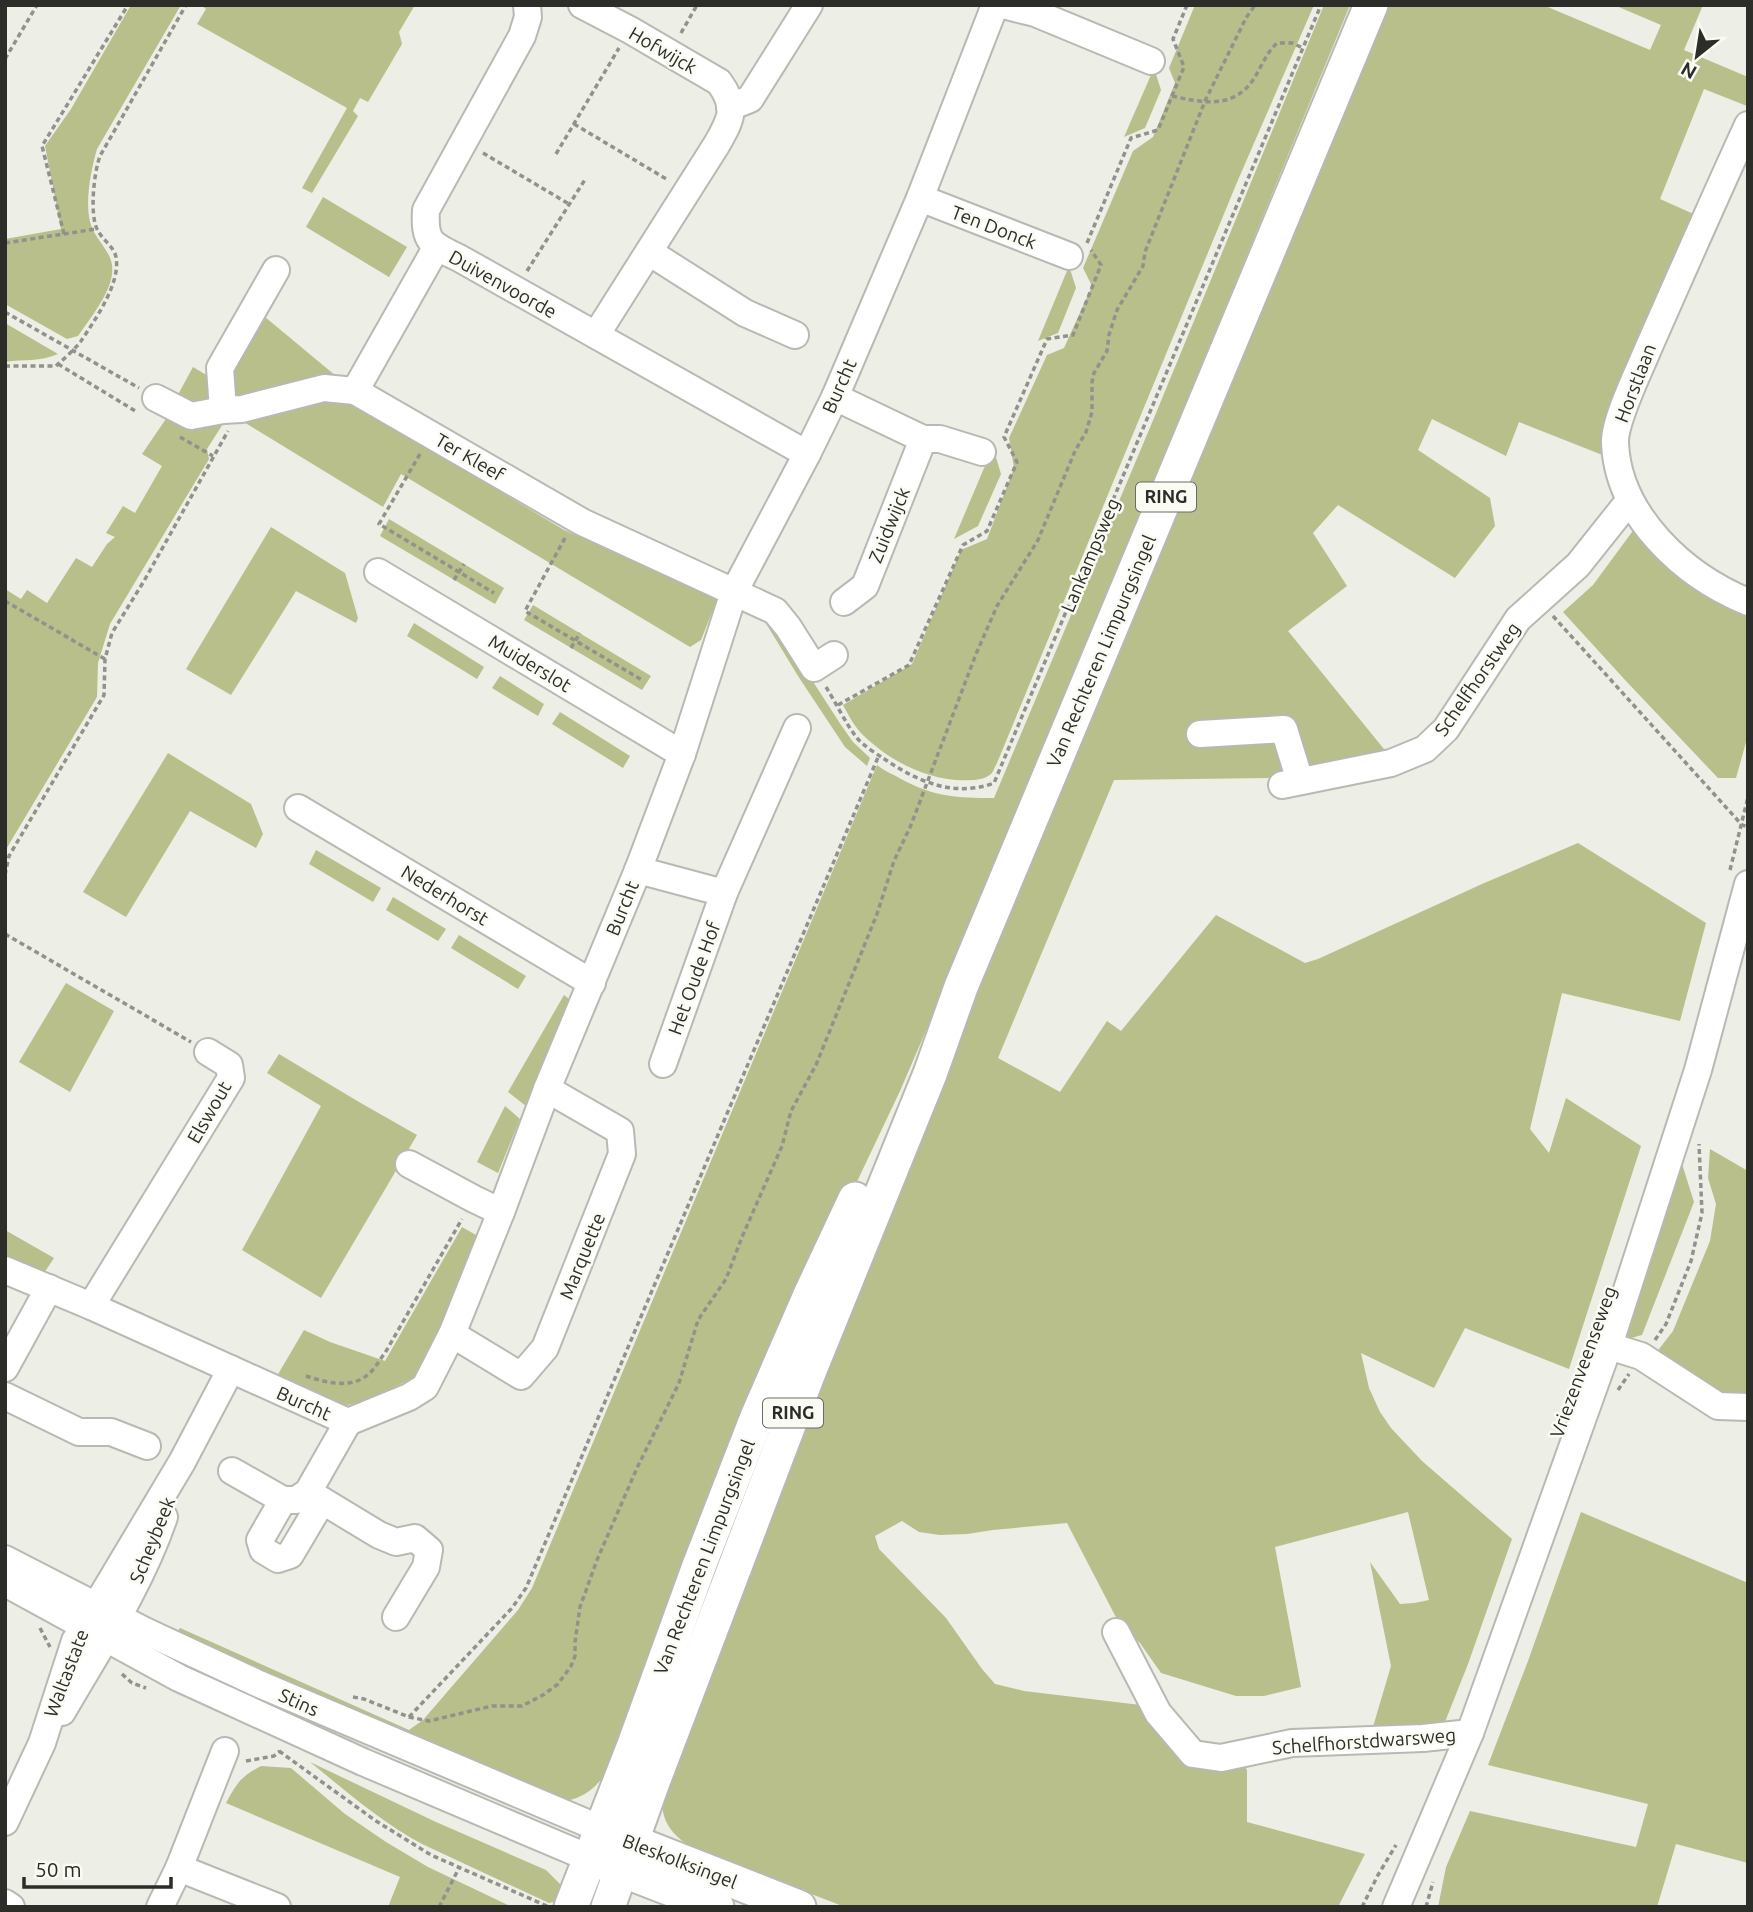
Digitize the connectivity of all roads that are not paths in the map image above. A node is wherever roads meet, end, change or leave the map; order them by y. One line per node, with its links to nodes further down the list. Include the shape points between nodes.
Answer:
1 (527, 5): 11 (street, Duivenvoorde, via 522,36 426,209 425,227)
2 (582, 5): 8 (street, Hofwijck, via 719,82)
3 (809, 5): 8 (street, via 750,99)
4 (995, 5): 10 (street, Burcht)
5 (1003, 5): 7 (street, via 1035,13)
6 (1371, 5): 38 (main road, Van Rechteren Limpurgsingel / RING)
7 (1152, 61)
8 (730, 107): 12 (street, via 731,118 717,144)
9 (1748, 125): 24 (street, Horstlaan, via 1619,424 1615,441)
10 (920, 198): 13 (street, Ten Donck); 18 (street, Burcht)
11 (436, 248): 15 (street, Duivenvoorde); 17 (street)
12 (649, 252): 15 (street); 16 (street, via 745,313)
13 (1069, 256)
14 (276, 270): 20 (street, via 220,368)
15 (596, 335): 23 (street, Duivenvoorde)
16 (795, 335)
17 (355, 391): 20 (street, via 324,388); 26 (street, Ter Kleef, via 576,519)
18 (835, 397): 21 (street); 23 (street, Burcht)
19 (156, 398): 20 (street, via 191,416)
20 (232, 410)
21 (923, 439): 22 (street, via 940,439); 27 (street, Zuidwijck, via 865,586)
22 (982, 452)
23 (807, 454): 26 (street, Burcht)
24 (1629, 501): 28 (street, Horstlaan, via 1682,562 1706,581); 31 (street, Schelfhorstweg, via 1578,565 1518,619 1446,729 1425,749 1391,762 1291,783 1284,729)
25 (378, 572): 32 (street, Muiderslot)
26 (734, 592): 29 (street, via 775,611); 32 (street, Burcht)
27 (844, 601)
28 (1748, 602)
29 (824, 661)
30 (797, 729): 36 (street, Het Oude Hof)
31 (1200, 734)
32 (682, 754): 34 (street, Burcht)
33 (298, 808): 37 (street, Nederhorst)
34 (638, 870): 36 (street); 37 (street, Burcht)
35 (1738, 881): 48 (street, Vriezenveenseweg, via 1699,1070)
36 (724, 893): 40 (street, Het Oude Hof)
37 (592, 983): 41 (street, Burcht)
38 (961, 987): 66 (main road, Van Rechteren Limpurgsingel / RING, via 909,1083 757,1417); 67 (main road, Van Rechteren Limpurgsingel / RING, via 808,1374)
39 (208, 1052): 46 (street, Elswout, via 229,1065 231,1078)
40 (663, 1064)
41 (547, 1089): 43 (street, Burcht); 47 (street, Marquette, via 620,1130 622,1154 545,1348 521,1376)
42 (409, 1164): 43 (street)
43 (501, 1212): 47 (street, Burcht)
44 (5, 1270): 45 (street, Burcht)
45 (49, 1288): 46 (street, Burcht); 49 (street)
46 (91, 1306): 50 (street, Burcht)
47 (452, 1334): 53 (street, Burcht, via 425,1387)
48 (1609, 1346): 52 (street, Vriezenveenseweg, via 1641,1356 1718,1406); 63 (street, Vriezenveenseweg)
49 (5, 1368)
50 (230, 1369): 53 (street, Burcht); 61 (street, Scheybeek, via 126,1556)
51 (5, 1396): 54 (street, via 79,1432 111,1432)
52 (1748, 1407)
53 (348, 1422): 56 (street)
54 (146, 1446)
55 (232, 1471): 57 (street)
56 (315, 1496): 57 (street); 57 (street, via 290,1555 278,1559 262,1550 260,1539); 60 (street, via 379,1535 396,1542 415,1538 429,1550 426,1567)
57 (283, 1500)
58 (5, 1559): 61 (street, Stins)
59 (5, 1583): 61 (street, Stins)
60 (396, 1617)
61 (101, 1622): 65 (street, Waltastate, via 75,1641 42,1743); 66 (street, Stins, via 333,1717)
62 (1116, 1632): 63 (street, Schelfhorstdwarsweg, via 1158,1713 1193,1754 1221,1758 1292,1743)
63 (1470, 1733): 77 (street, Vriezenveenseweg)
64 (222, 1756): 68 (street)
65 (5, 1822)
66 (595, 1844): 67 (main road, Bleskolksingel); 70 (main road, Van Rechteren Limpurgsingel)
67 (626, 1856): 74 (main road, Van Rechteren Limpurgsingel); 75 (main road, Bleskolksingel); 76 (main road, Bleskolksingel)
68 (179, 1868): 72 (street); 73 (street)
69 (5, 1903): 71 (street)
70 (558, 1906)
71 (11, 1907)
72 (160, 1907)
73 (277, 1907)
74 (608, 1907)
75 (717, 1907)
76 (799, 1907)
77 (1396, 1907)

